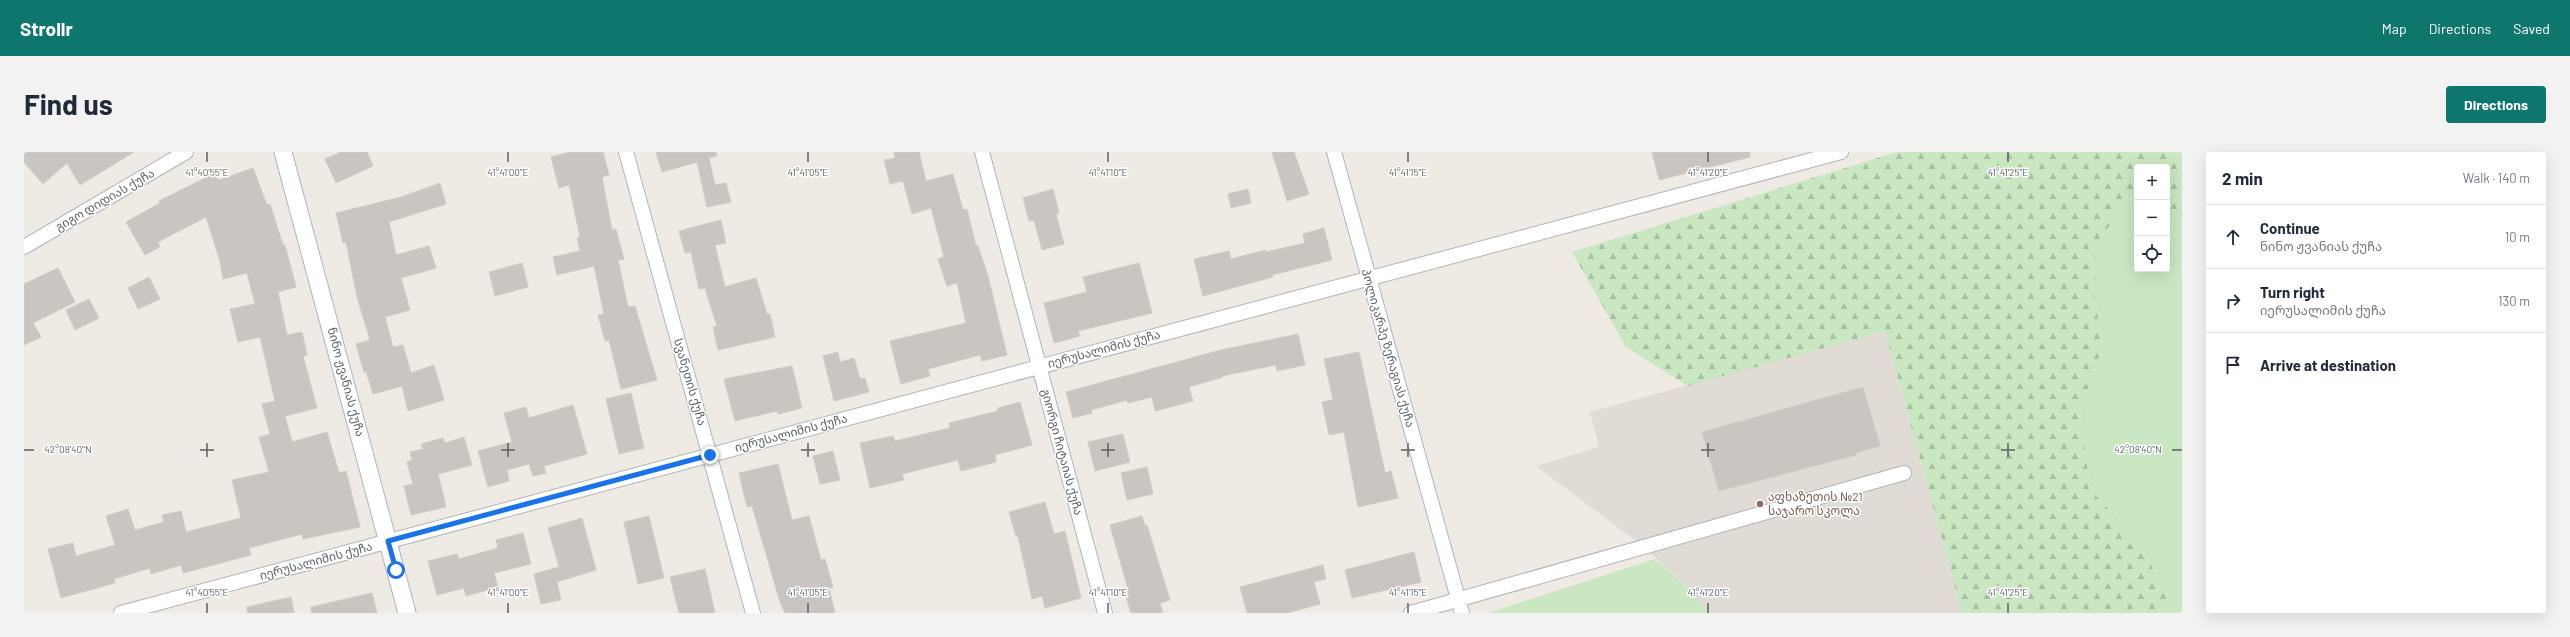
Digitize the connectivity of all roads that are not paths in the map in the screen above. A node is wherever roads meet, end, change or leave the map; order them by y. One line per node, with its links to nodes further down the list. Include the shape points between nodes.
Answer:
1 (186, 152): 7 (street, გიგო დიდიას ქუჩა)
2 (283, 152): 12 (street, ნინო ჟვანიას ქუჩა)
3 (626, 152): 10 (street, სვანეთის ქუჩა)
4 (982, 152): 9 (street, გიორგი ჩიტაიას ქუჩა)
5 (1334, 152): 8 (street, პოლიკარპე ზერაგიას ქუჩა)
6 (1841, 152): 8 (street, იერუსალიმის ქუჩა)
7 (24, 247)
8 (1369, 278): 9 (street, იერუსალიმის ქუჩა); 13 (street, პოლიკარპე ზერაგიას ქუჩა)
9 (1040, 367): 10 (street, იერუსალიმის ქუჩა); 17 (street, გიორგი ჩიტაიას ქუჩა)
10 (710, 455): 12 (street, იერუსალიმის ქუჩა); 16 (street, სვანეთის ქუჩა)
11 (1904, 473): 13 (street)
12 (388, 541): 14 (street, იერუსალიმის ქუჩა); 15 (street, ნინო ჟვანიას ქუჩა)
13 (1461, 607): 18 (street)
14 (121, 613)
15 (408, 613)
16 (753, 613)
17 (1104, 613)
18 (1411, 613)

